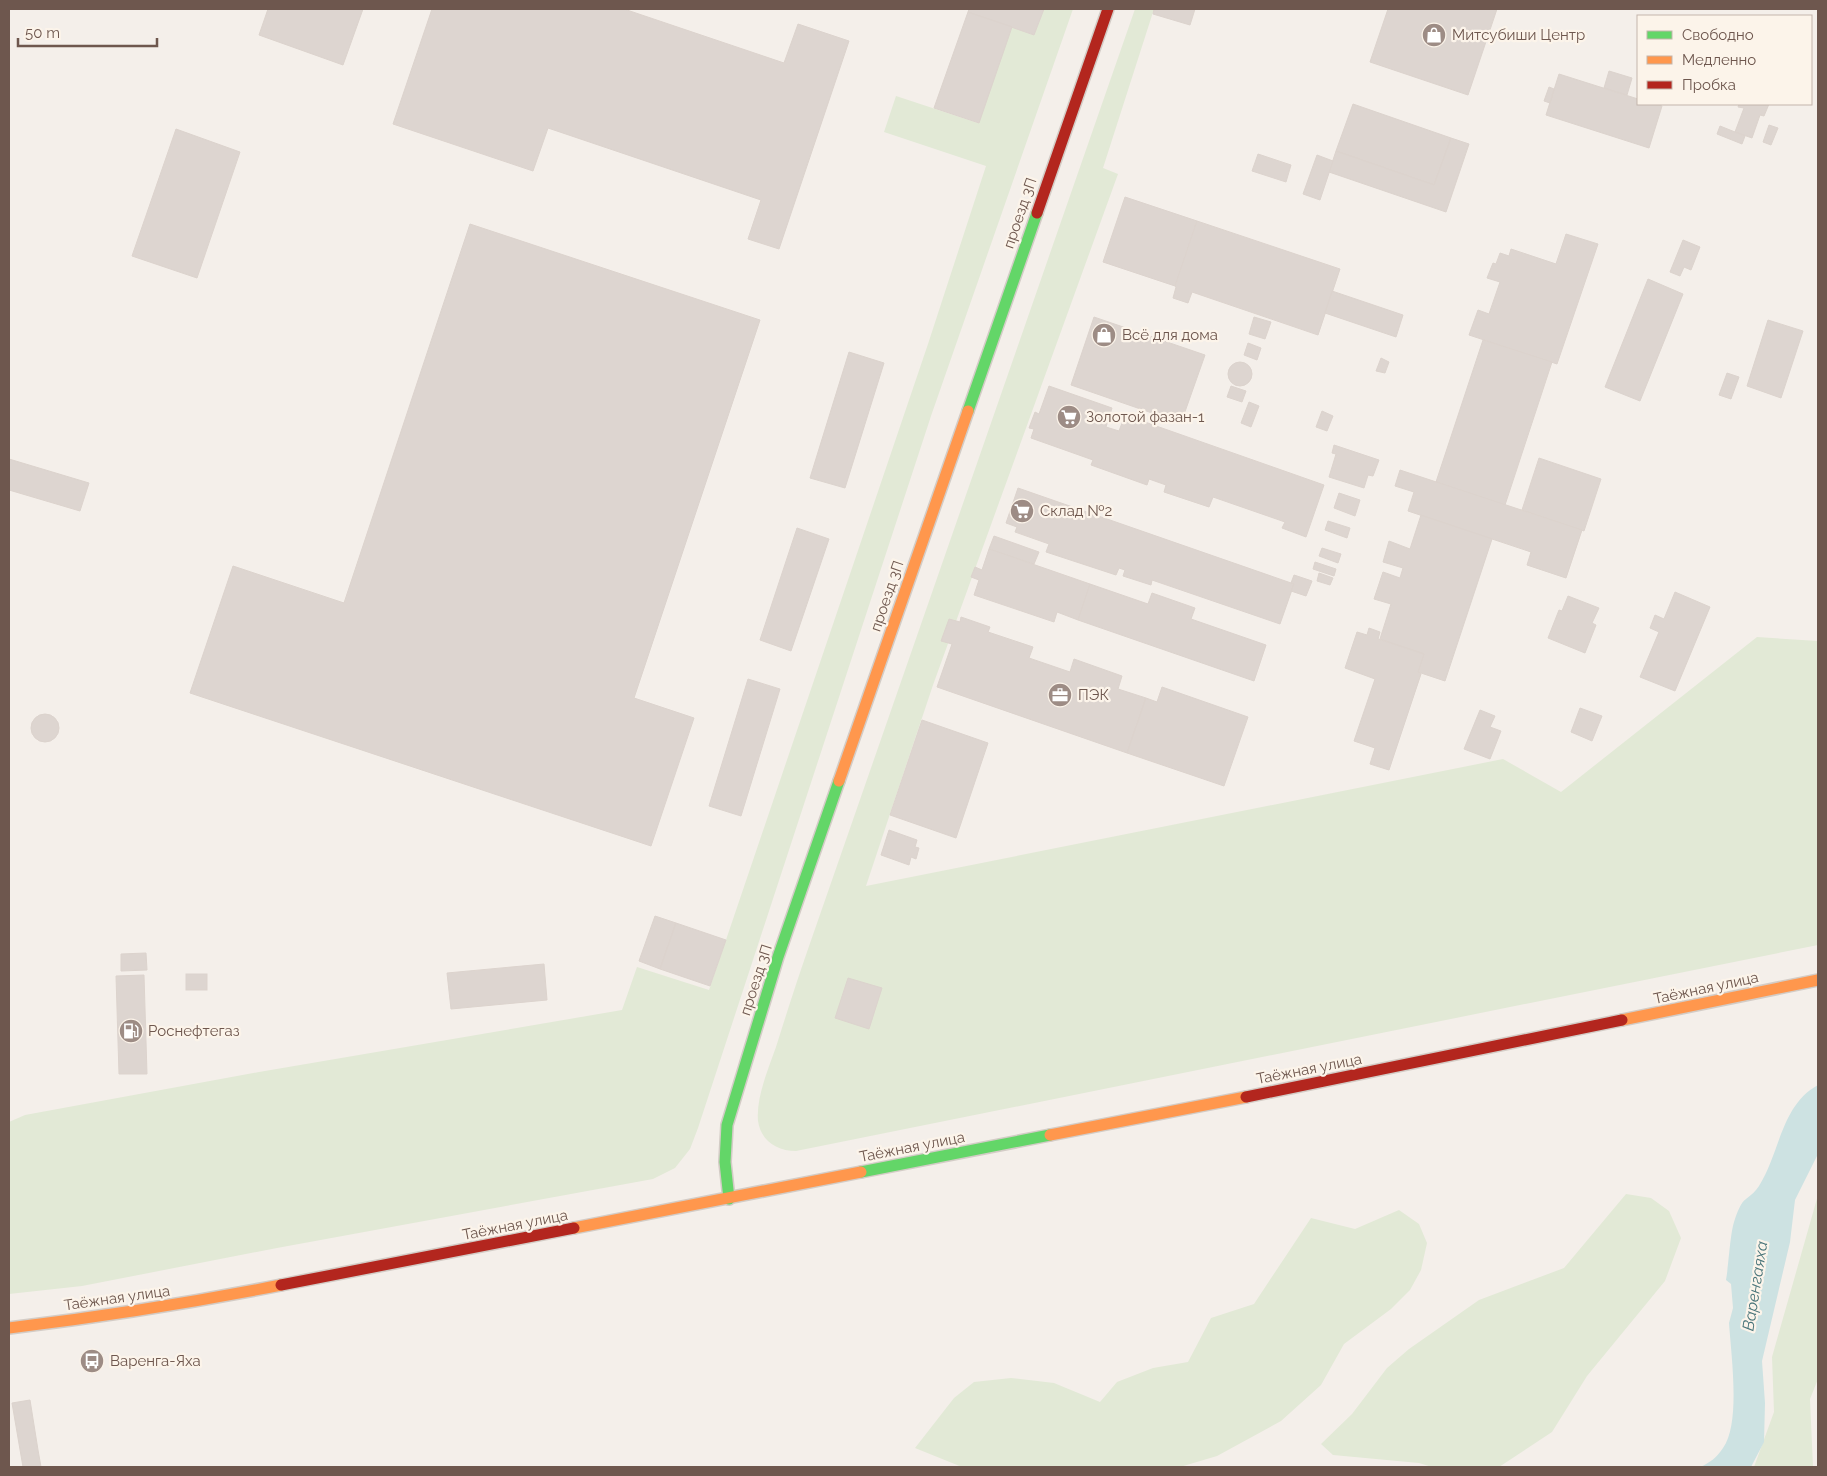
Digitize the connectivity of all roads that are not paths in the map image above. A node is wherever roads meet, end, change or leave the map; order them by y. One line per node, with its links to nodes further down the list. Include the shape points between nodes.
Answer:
1 (1108, 9): 3 (main road, проезд 3П, via 778,957 727,1125 723,1156)
2 (1818, 980): 3 (main road, Таёжная улица, via 1324,1082)
3 (729, 1199): 4 (main road, Таёжная улица, via 195,1302)
4 (9, 1328)

